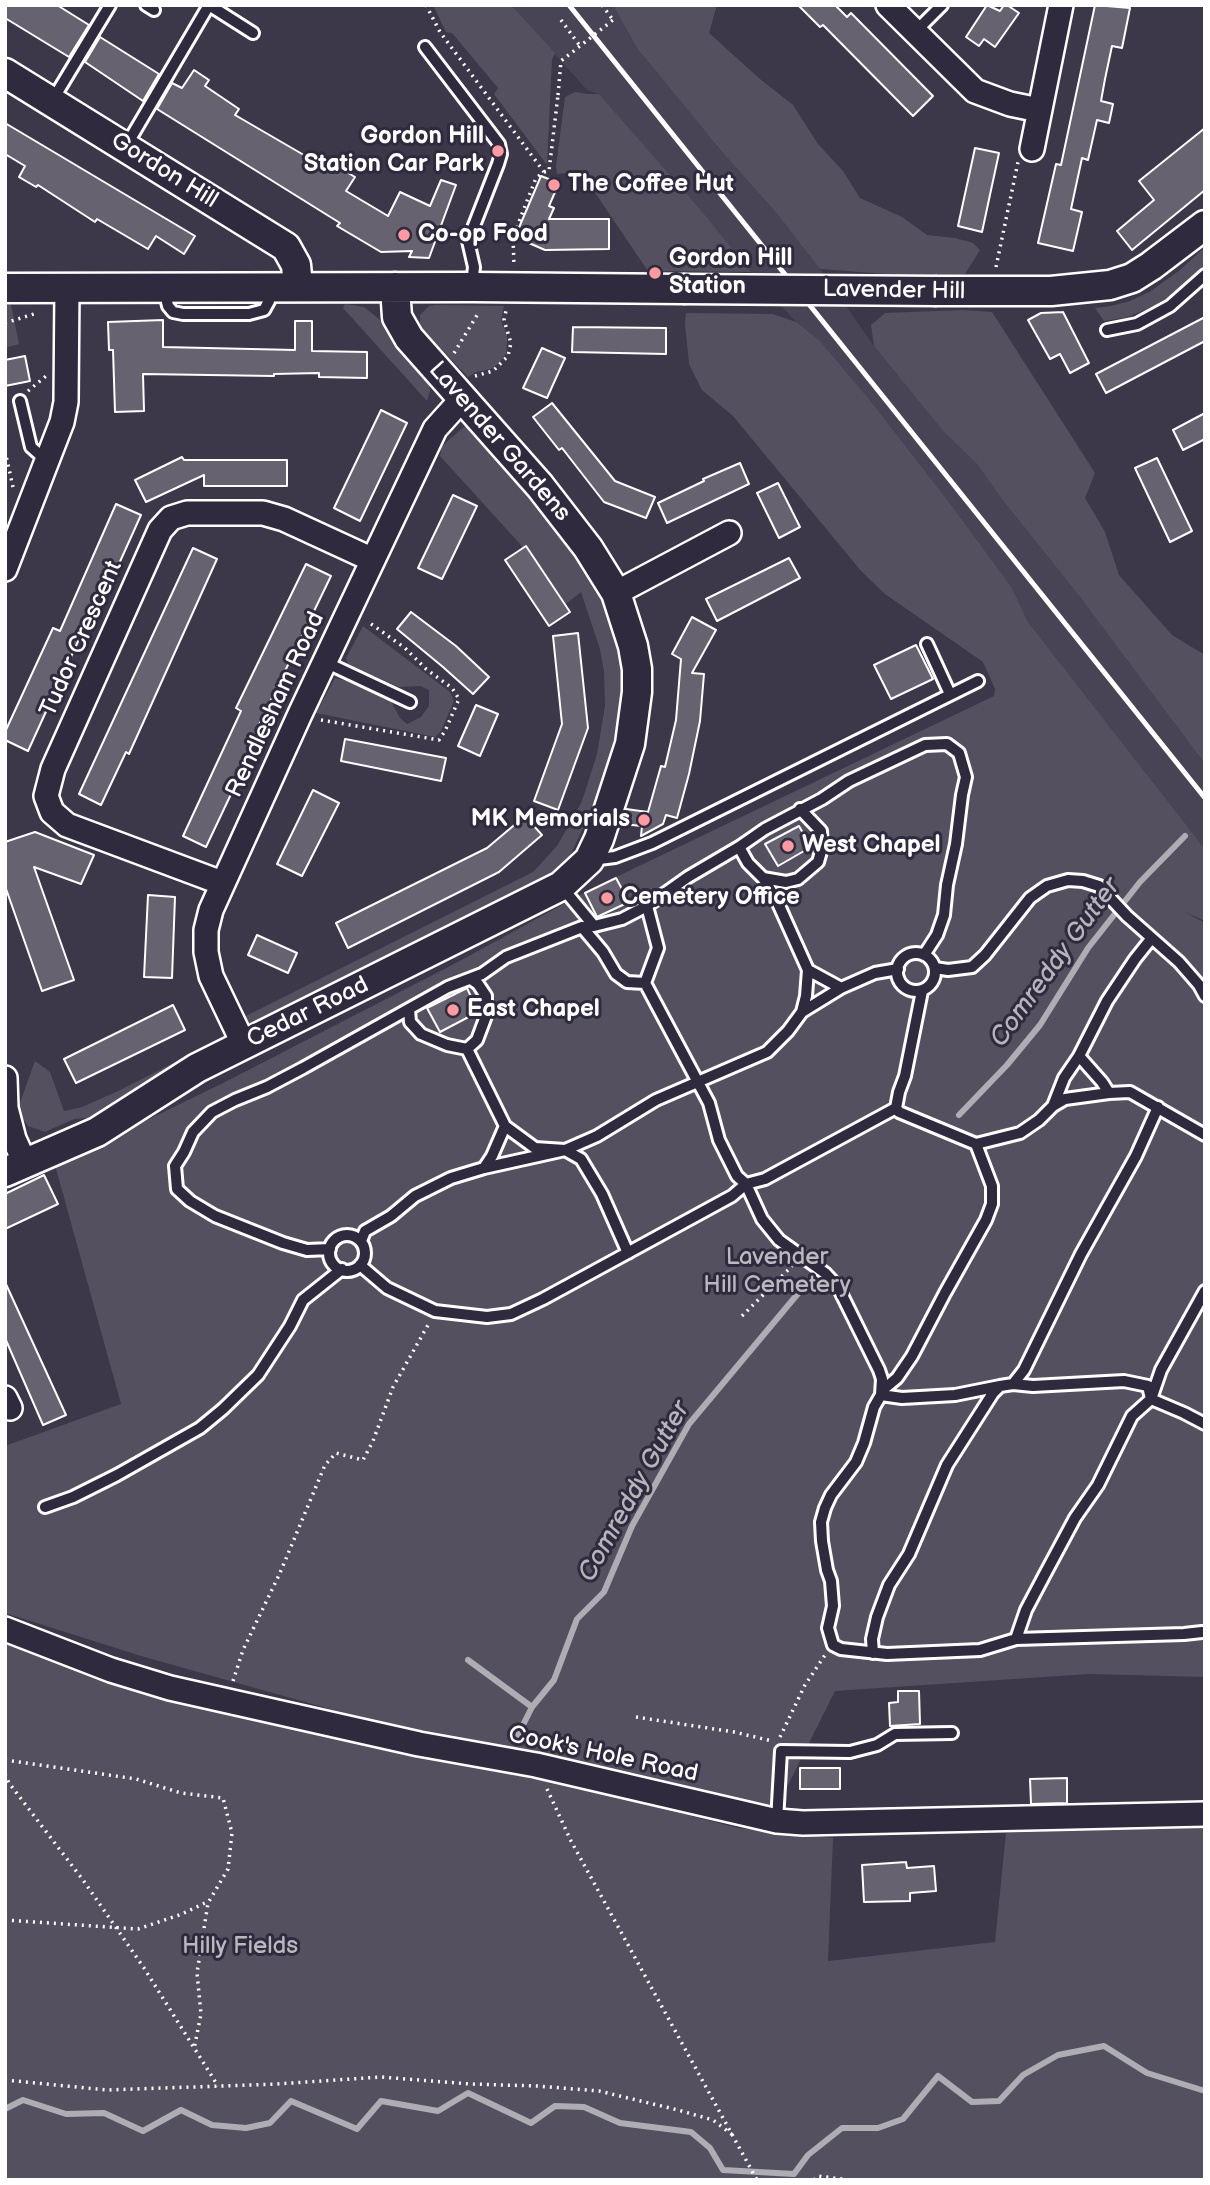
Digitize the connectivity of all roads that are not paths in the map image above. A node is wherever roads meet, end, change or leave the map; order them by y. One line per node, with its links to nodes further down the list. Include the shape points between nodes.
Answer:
1 (110, 5): 9 (lane)
2 (888, 5): 5 (street)
3 (942, 5): 5 (lane)
4 (1061, 5): 10 (street)
5 (915, 32): 10 (street, via 975,92)
6 (253, 33): 11 (lane, via 209,5)
7 (425, 47): 19 (lane, via 499,144 498,164 468,241)
8 (5, 73): 9 (street, Gordon Hill)
9 (51, 101): 11 (street, Gordon Hill)
10 (1039, 110): 12 (street)
11 (126, 146): 15 (street, Gordon Hill, via 286,247 296,265)
12 (1032, 149)
13 (1205, 225): 19 (street, Lavender Hill, bridge, via 1132,278 1051,291 683,289)
14 (1205, 275): 20 (lane, via 1170,306 1137,324)
15 (298, 287): 16 (street, Lavender Hill); 18 (street, Lavender Hill)
16 (395, 287): 19 (street, Lavender Hill); 21 (street, Lavender Gardens, via 397,317 409,338)
17 (5, 288): 18 (street, Lavender Hill)
18 (67, 288): 23 (street, via 66,402)
19 (478, 294)
20 (1107, 330)
21 (467, 389): 25 (street, Rendlesham Road, via 435,429); 27 (street, Lavender Gardens, via 588,548)
22 (19, 397): 23 (lane, via 31,447)
23 (48, 462): 26 (street)
24 (729, 533): 27 (street)
25 (373, 560): 29 (street, Rendlesham Road); 37 (street, Tudor Crescent, via 263,513 187,513 160,530 53,769 46,796 52,812 67,825)
26 (5, 569)
27 (616, 593): 35 (street, Lavender Gardens, via 633,646 637,692 630,744)
28 (927, 644): 31 (lane)
29 (325, 662): 32 (lane); 37 (street, Rendlesham Road)
30 (978, 681): 31 (lane)
31 (950, 695): 35 (lane, via 652,843 615,857)
32 (410, 702)
33 (800, 809): 34 (lane); 36 (lane, via 821,831 818,862 797,879 777,882); 42 (lane, via 925,745 947,744 959,753 966,777 944,915)
34 (739, 847): 36 (lane); 39 (lane)
35 (589, 860): 38 (street, Cedar Road)
36 (763, 878): 45 (lane)
37 (222, 883): 53 (street, Rendlesham Road, via 206,930 206,952 211,976)
38 (561, 886): 40 (lane); 53 (street, Cedar Road)
39 (647, 906): 40 (lane, via 622,919); 47 (lane, via 658,948)
40 (588, 926): 46 (lane, via 506,957); 47 (lane, via 616,974 627,982)
41 (1151, 939): 43 (lane, via 1099,886 1068,880 1047,886 1030,898 972,967); 50 (lane, via 1179,961); 55 (lane, via 1107,1001)
42 (924, 955): 43 (lane); 44 (lane, via 908,956)
43 (935, 968): 49 (lane, via 932,984)
44 (898, 969): 48 (lane); 49 (lane, via 902,985)
45 (808, 970): 48 (lane); 52 (lane)
46 (471, 979): 51 (lane); 54 (lane, via 486,996 486,1016 477,1040)
47 (645, 983): 57 (lane)
48 (841, 988): 52 (lane)
49 (922, 990): 61 (lane)
50 (1205, 996)
51 (409, 1009): 54 (lane, via 410,1022 421,1034); 70 (lane, via 292,1075 212,1112 193,1132 175,1166 177,1189 215,1216 307,1250)
52 (802, 1012): 57 (lane, via 767,1052)
53 (244, 1045): 66 (street, Cedar Road, via 197,1068 97,1132)
54 (467, 1049): 62 (lane)
55 (1079, 1056): 58 (lane); 59 (lane)
56 (5, 1078): 66 (street)
57 (698, 1082): 65 (lane); 68 (lane, via 725,1152)
58 (1109, 1093): 59 (lane, via 1065,1099); 60 (lane, via 1130,1092)
59 (1053, 1107): 64 (lane, via 1020,1133)
60 (1158, 1107): 63 (lane); 75 (lane)
61 (896, 1108): 64 (lane); 68 (lane, via 765,1179)
62 (505, 1126): 65 (lane, via 535,1148); 67 (lane)
63 (1205, 1135)
64 (976, 1144): 77 (lane, via 992,1186 992,1205 912,1356)
65 (565, 1150): 67 (lane); 71 (lane, via 580,1159 594,1180)
66 (15, 1167)
67 (484, 1168): 69 (lane, via 415,1196 365,1231)
68 (746, 1184): 71 (lane); 77 (lane, via 762,1219 779,1240 838,1286 880,1370)
69 (361, 1241): 70 (lane, via 343,1235); 72 (lane, via 365,1253)
70 (330, 1249): 73 (lane, via 333,1263)
71 (628, 1253): 72 (lane, via 511,1314 487,1317 435,1311 387,1288)
72 (360, 1265): 73 (lane)
73 (342, 1269): 80 (lane, via 303,1300 258,1375 200,1428 74,1497)
74 (1205, 1290): 78 (lane, via 1161,1370)
75 (1013, 1384): 76 (lane); 78 (lane, via 1033,1387 1124,1381 1148,1386)
76 (1000, 1386): 77 (lane, via 956,1395); 84 (lane, via 947,1465 909,1554 889,1585 872,1639)
77 (881, 1395): 84 (lane, via 856,1462 831,1495 821,1522 831,1581 833,1606 828,1628 833,1645)
78 (1151, 1399): 79 (lane); 83 (lane, via 1132,1416 1045,1574)
79 (1205, 1424)
80 (45, 1507)
81 (5, 1629): 87 (street, Cook's Hole Road, via 170,1688)
82 (1204, 1631): 83 (lane)
83 (1016, 1639): 84 (lane, via 980,1650)
84 (873, 1653)
85 (952, 1733): 87 (lane, via 895,1734 877,1745 850,1752 781,1751)
86 (1205, 1814): 87 (street, Cook's Hole Road)
87 (778, 1821)

